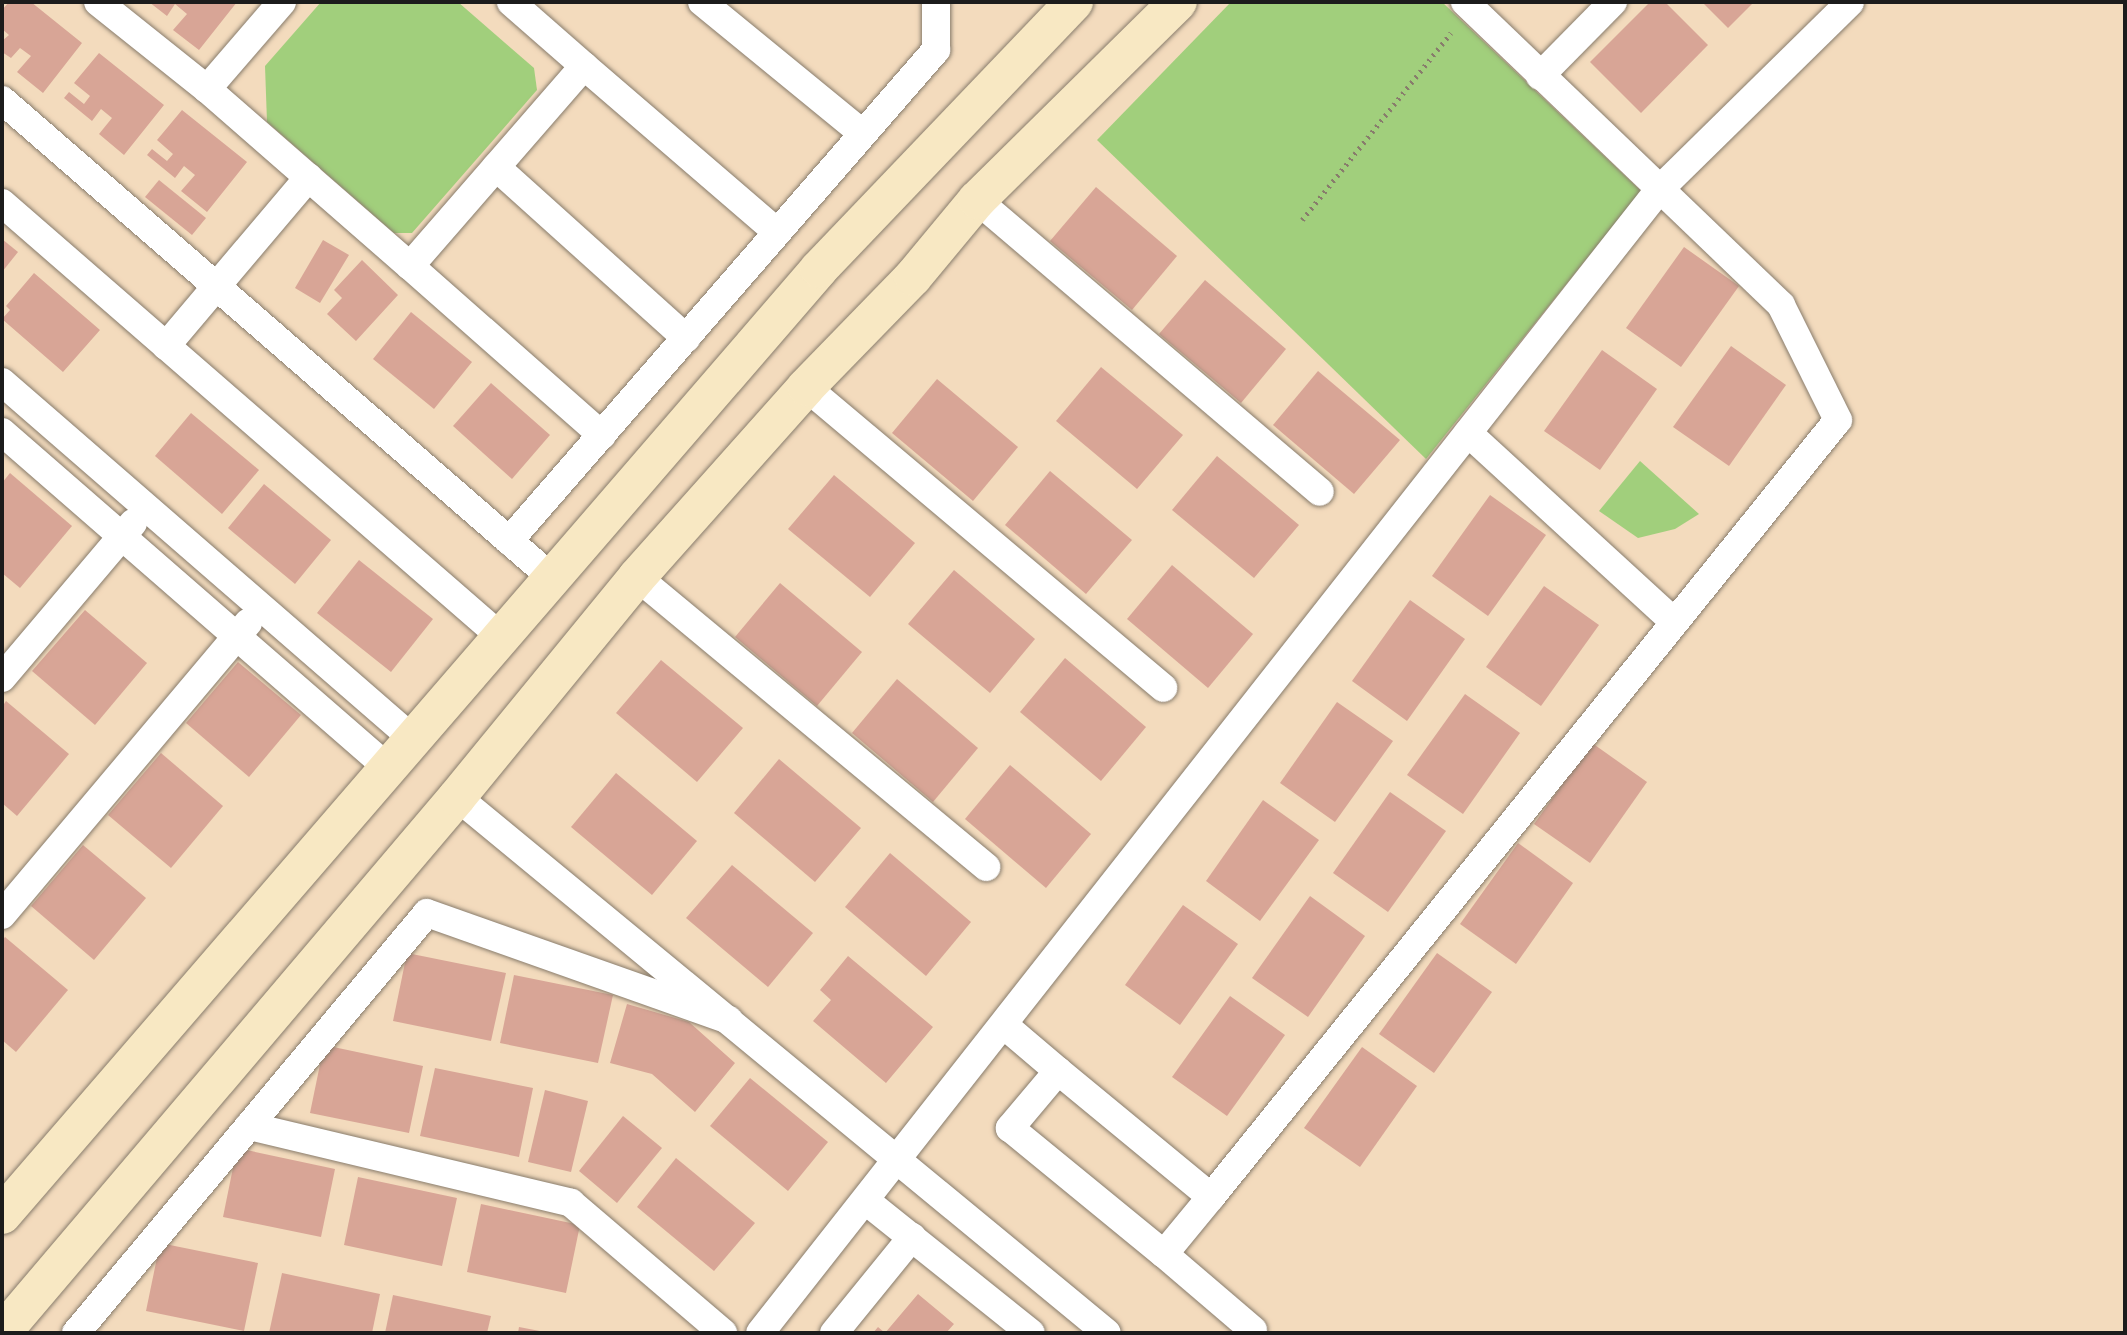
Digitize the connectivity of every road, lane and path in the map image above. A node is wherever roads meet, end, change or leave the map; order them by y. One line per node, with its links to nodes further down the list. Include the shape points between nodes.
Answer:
1 (98, 2): 13 (street)
2 (282, 2): 13 (street)
3 (511, 2): 11 (street)
4 (702, 2): 15 (street)
5 (936, 2): 15 (street, via 936,50)
6 (1074, 2): 38 (main road, via 819,269)
7 (1178, 2): 19 (main road)
8 (1613, 2): 12 (street)
9 (1850, 2): 18 (street)
10 (1468, 5): 12 (street); 21 (path)
11 (584, 66): 16 (street); 22 (street)
12 (1540, 76): 18 (street)
13 (207, 89): 17 (street)
14 (2, 100): 24 (street)
15 (863, 134): 22 (street)
16 (496, 167): 23 (street); 25 (street)
17 (309, 177): 23 (street); 24 (street)
18 (1658, 191): 31 (street); 40 (street, via 1781,305 1838,420)
19 (976, 200): 28 (main road, via 913,277); 33 (street)
20 (2, 203): 26 (street)
21 (1302, 220)
22 (777, 232): 25 (street)
23 (410, 266): 32 (street)
24 (218, 288): 26 (street); 36 (street)
25 (686, 338): 32 (street)
26 (166, 346): 42 (street)
27 (2, 382): 29 (street)
28 (806, 387): 37 (main road); 44 (street)
29 (27, 404): 30 (street); 34 (street)
30 (2, 433): 35 (street)
31 (1468, 433): 40 (street); 51 (street)
32 (602, 435): 36 (street)
33 (1320, 492)
34 (146, 508): 35 (street); 39 (street)
35 (121, 537): 41 (street); 43 (street)
36 (509, 541): 38 (street)
37 (637, 577): 47 (main road); 48 (street)
38 (552, 579): 42 (main road)
39 (261, 607): 41 (street); 45 (street)
40 (1674, 622): 55 (street)
41 (237, 637): 46 (street); 49 (street)
42 (501, 637): 45 (main road)
43 (2, 678)
44 (1163, 688)
45 (412, 739): 46 (main road)
46 (388, 768): 57 (main road)
47 (457, 797): 50 (street); 61 (main road)
48 (986, 867)
49 (2, 915)
50 (729, 1020): 53 (street, via 427,913); 54 (street)
51 (1004, 1025): 52 (street); 54 (street)
52 (1058, 1071): 55 (street); 59 (street, via 1010,1128)
53 (248, 1126): 62 (street); 63 (street, via 571,1203)
54 (899, 1159): 56 (street); 67 (street)
55 (1211, 1197): 59 (street)
56 (866, 1201): 58 (street); 64 (street)
57 (2, 1215)
58 (912, 1237): 65 (street); 66 (street)
59 (1164, 1254): 60 (street)
60 (1253, 1330)
61 (2, 1333)
62 (76, 1333)
63 (723, 1333)
64 (760, 1333)
65 (834, 1333)
66 (1031, 1333)
67 (1107, 1333)

